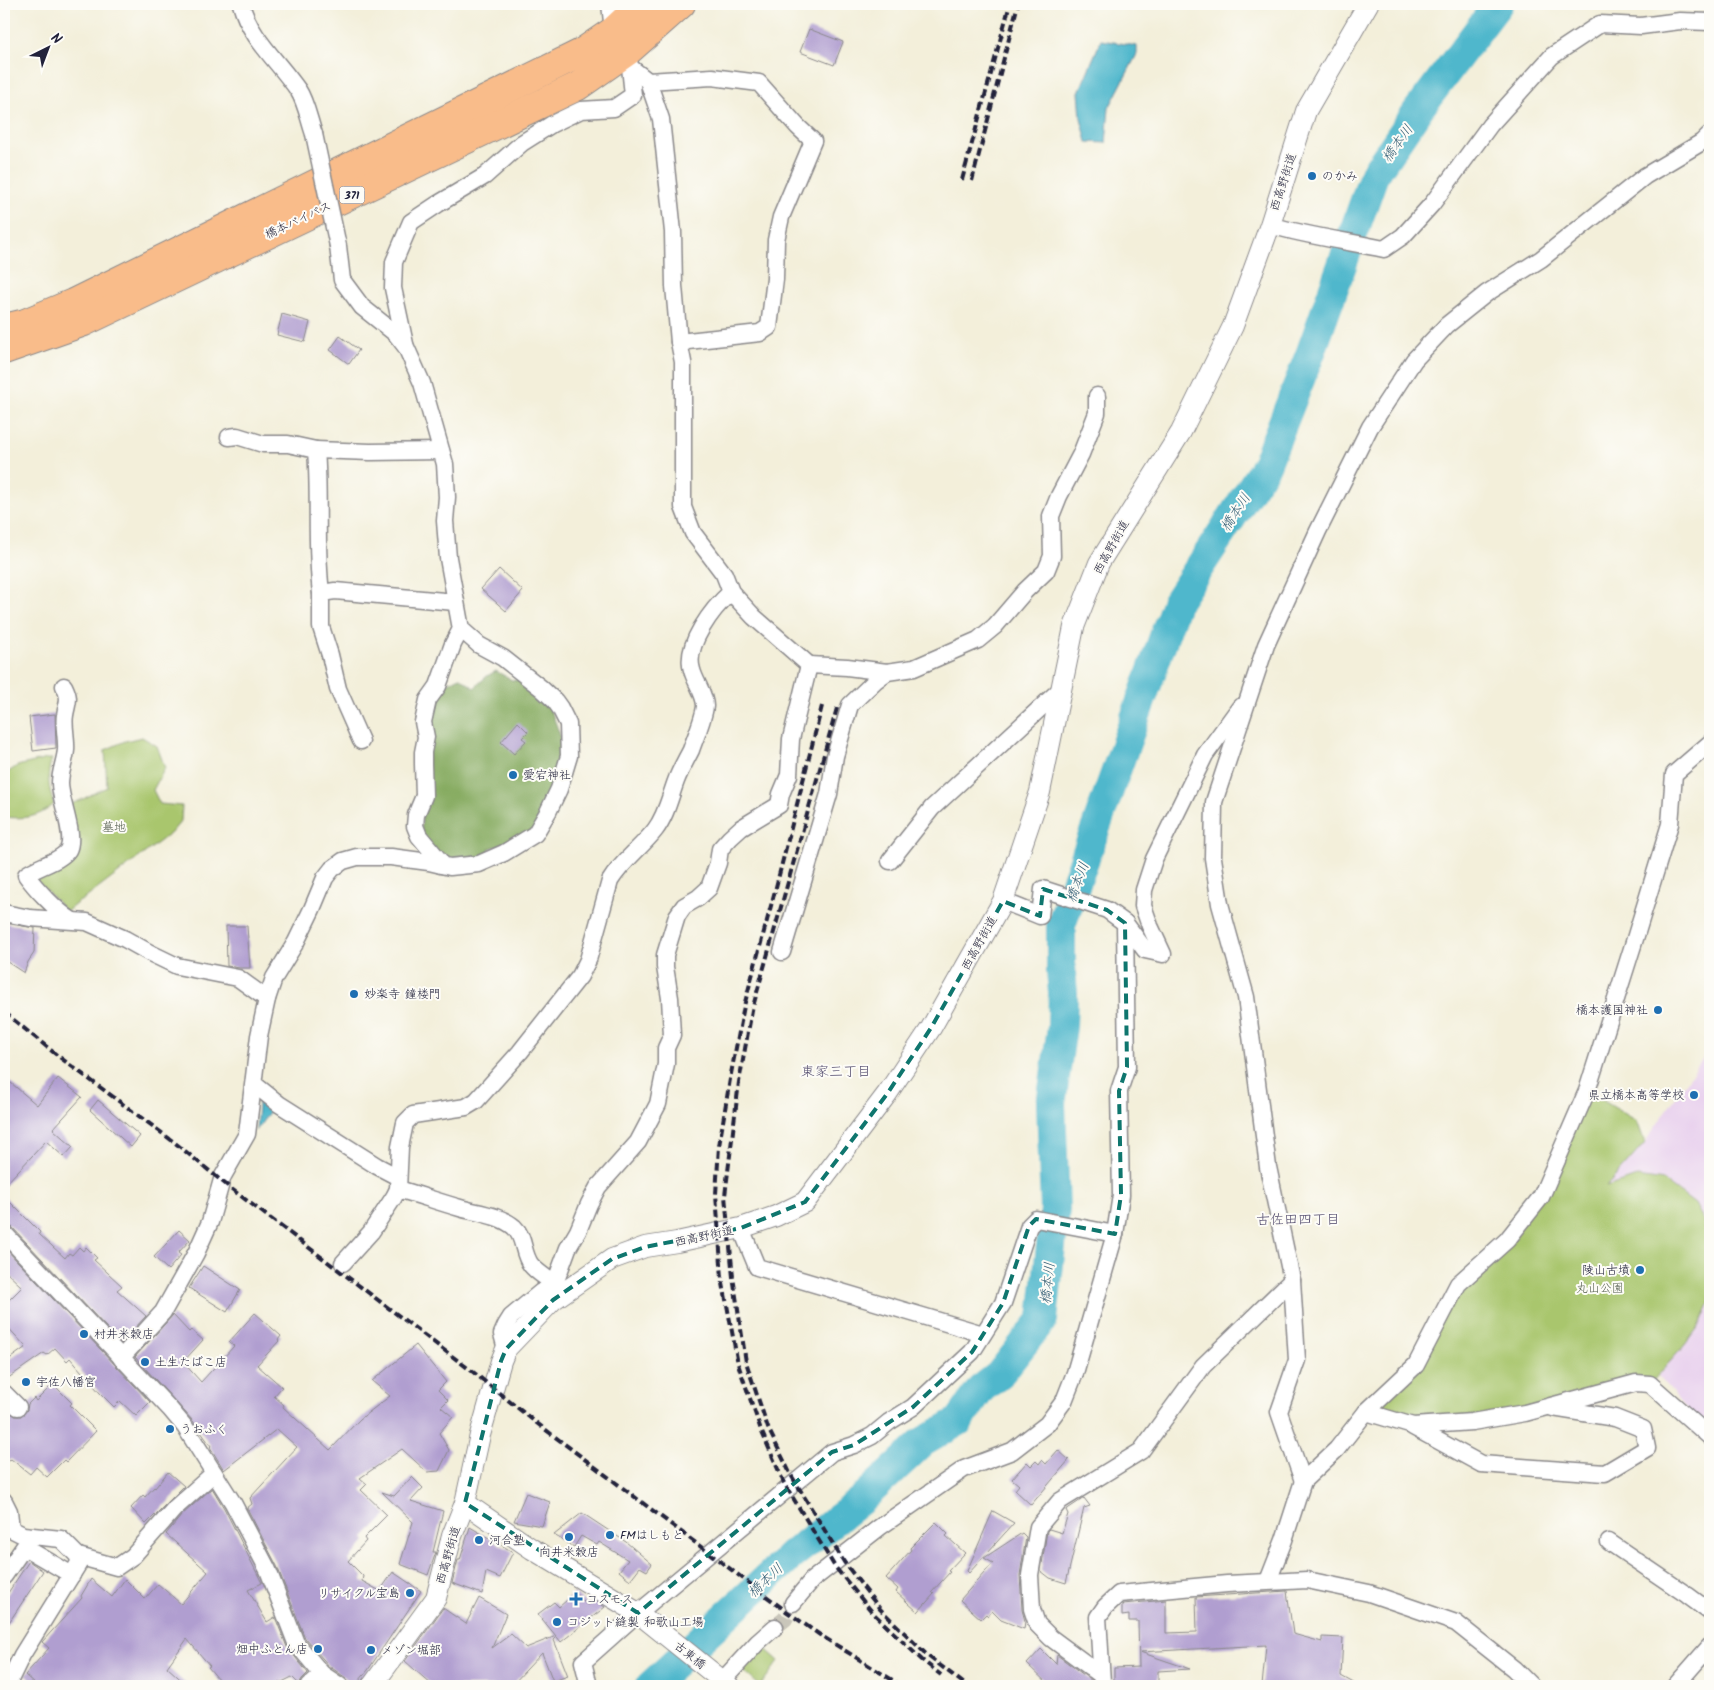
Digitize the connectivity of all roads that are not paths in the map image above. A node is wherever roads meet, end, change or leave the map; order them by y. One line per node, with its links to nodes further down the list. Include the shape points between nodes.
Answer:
1 (241, 4): 13 (street, bridge, via 250,27 299,93 314,134 342,280 362,307)
2 (610, 4): 7 (street)
3 (642, 4): 7 (highway, 橋本バイパス / 371)
4 (681, 4): 7 (highway, 橋本バイパス / 371)
5 (1368, 4): 10 (street, 西高野街道, via 1306,111)
6 (1710, 22): 10 (street, via 1680,21 1641,26 1600,24 1563,47 1490,125 1432,204 1403,236 1384,249 1299,234)
7 (624, 50): 8 (street); 11 (highway, 橋本バイパス / 371, via 580,54 73,303); 13 (street, via 632,95 626,100 614,108 581,110 552,124 484,176 411,222 394,262 393,288); 14 (highway, 橋本バイパス / 371, via 578,86 519,115 84,322)
8 (648, 81): 12 (street, via 661,119 668,176); 12 (street, via 712,77 759,83 813,141 781,217 769,327 760,333)
9 (1710, 134): 27 (street, via 1645,176 1541,259 1487,293 1447,325 1414,360 1370,427 1318,531 1266,645)
10 (1270, 225): 26 (street, 西高野街道, via 1234,326 1181,432 1099,563 1074,628)
11 (4, 328)
12 (679, 342): 19 (street, via 683,362 682,507 693,533 724,574)
13 (406, 346): 18 (street, via 422,384)
14 (4, 350)
15 (1097, 396): 24 (street, via 1097,413 1081,454 1050,516 1052,556 1046,571 978,640 914,668)
16 (229, 437): 17 (street)
17 (316, 450): 18 (street); 20 (street, via 317,557)
18 (441, 451): 21 (street, via 445,464 448,558)
19 (731, 592): 23 (street, via 754,617); 39 (street, via 708,619 693,645 692,670 705,704 690,750 660,822 610,881 588,960 580,976 476,1101 466,1107 413,1115 405,1123)
20 (321, 593): 21 (street, via 335,591); 28 (street, via 321,627 338,689)
21 (455, 602): 22 (street)
22 (461, 629): 31 (street, via 438,686 428,700 423,722 426,737 422,764 424,796 415,826); 31 (street, via 541,688 560,708 568,724 569,756 559,789 535,834 479,864)
23 (809, 664): 24 (street); 45 (street, via 791,739 790,775 778,805 730,838 720,849 709,888 684,906 677,916 665,955 672,1035 666,1048 658,1104 638,1142 598,1187 568,1248)
24 (887, 672): 36 (street, via 850,705 835,756 829,794)
25 (64, 686): 34 (street, via 69,704 65,716 66,751 60,783 71,839 68,851 61,857 26,875)
26 (1061, 689): 30 (street, via 932,808); 32 (street, 西高野街道, via 1040,792)
27 (1249, 697): 35 (street, via 1206,755 1154,859 1144,890 1143,906 1163,954 1145,950); 44 (street, via 1214,802 1213,858 1220,904 1246,997 1268,1167)
28 (361, 741)
29 (1710, 743): 51 (street, via 1674,774 1670,824 1631,951 1587,1090 1541,1196 1507,1240 1458,1284 1416,1365)
30 (890, 861)
31 (441, 865): 37 (street, via 391,857 357,857 332,869 274,978)
32 (1003, 901): 35 (street, via 1040,916 1043,889 1107,910); 40 (street, 西高野街道, via 931,1028 887,1094 805,1202)
33 (4, 913): 34 (street)
34 (71, 920): 37 (street, via 106,930 177,966 238,978)
35 (1125, 923): 42 (street, via 1127,1068 1119,1092 1121,1195)
36 (782, 952)
37 (267, 999): 38 (street)
38 (254, 1084): 39 (street, via 279,1104 378,1166); 47 (street, via 247,1134 223,1176 210,1222 196,1253 163,1312)
39 (398, 1183): 43 (street, via 394,1197 371,1232); 45 (street, via 514,1226 521,1235 526,1257)
40 (741, 1228): 45 (street, 西高野街道, via 645,1247 612,1259); 46 (street, via 757,1267)
41 (4, 1233): 47 (street)
42 (1115, 1234): 46 (street, via 1036,1219 1029,1226 1003,1303); 63 (street, via 1076,1373 1064,1401 1047,1424 1012,1451 964,1469 880,1527 812,1580)
43 (343, 1263)
44 (1292, 1280): 55 (street, via 1296,1360 1279,1412); 69 (street, via 1203,1366 1141,1451 1060,1501 1038,1527 1030,1575 1032,1609 1037,1624)
45 (555, 1292): 57 (street, 西高野街道, via 553,1300 506,1349 500,1361)
46 (984, 1334): 65 (street, via 972,1352 913,1407 872,1436 854,1446 832,1452)
47 (122, 1358): 54 (street, via 185,1427)
48 (4, 1392): 49 (street)
49 (18, 1407)
50 (1546, 1407): 52 (street, via 1472,1422); 52 (street, via 1615,1418 1643,1429 1647,1448 1605,1472 1481,1464); 53 (street, via 1636,1383 1650,1384)
51 (1366, 1412): 52 (street); 55 (street, via 1338,1449)
52 (1413, 1426)
53 (1710, 1437)
54 (214, 1472): 59 (street, via 175,1508 133,1556 117,1567); 68 (street, via 268,1570 296,1643)
55 (1303, 1481): 62 (street)
56 (4, 1501): 59 (street, via 11,1529 23,1535 61,1539)
57 (465, 1503): 65 (street, 古東橋, via 532,1549); 75 (street, 西高野街道, via 452,1536 436,1598)
58 (1609, 1542): 64 (street)
59 (78, 1556): 60 (street, via 79,1564)
60 (72, 1575): 61 (street, via 24,1547); 72 (street, via 22,1655)
61 (4, 1576)
62 (1268, 1582): 69 (street, via 1119,1594 1098,1617); 77 (street, via 1307,1580 1369,1593 1456,1623)
63 (793, 1603)
64 (1710, 1612)
65 (638, 1613): 71 (street, 古東橋); 76 (street, via 583,1662)
66 (775, 1627): 71 (street, via 758,1642)
67 (1710, 1646): 78 (street)
68 (322, 1674): 73 (street); 74 (street)
69 (1102, 1681)
70 (4, 1684): 72 (street)
71 (725, 1684)
72 (7, 1686)
73 (309, 1686)
74 (340, 1686)
75 (372, 1686)
76 (589, 1686)
77 (1531, 1686)
78 (1675, 1686)

